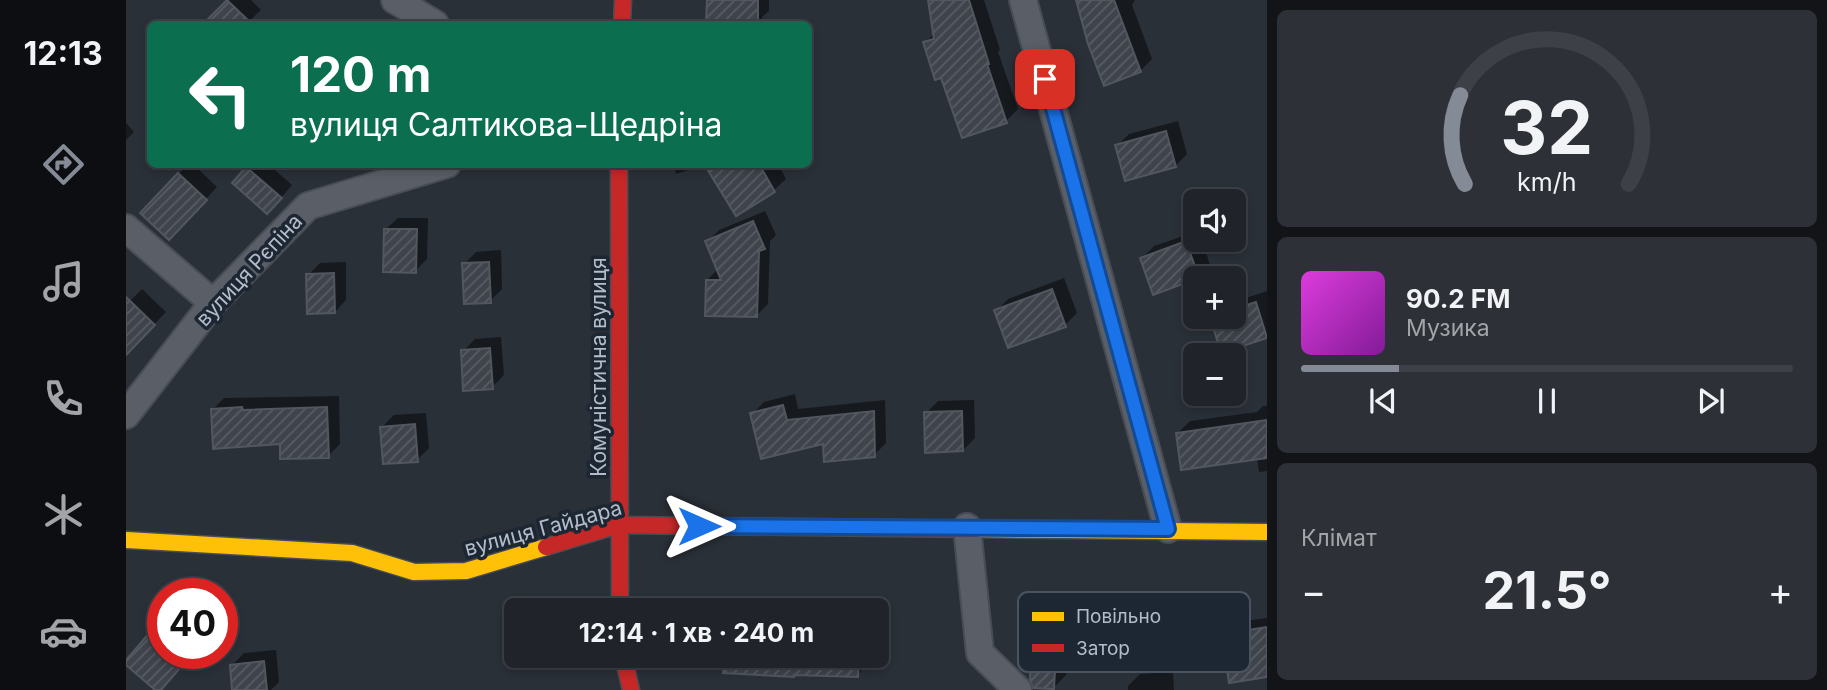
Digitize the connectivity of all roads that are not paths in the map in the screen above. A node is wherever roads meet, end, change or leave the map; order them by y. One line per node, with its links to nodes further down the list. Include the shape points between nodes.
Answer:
1 (395, 0): 4 (street)
2 (622, 0): 5 (street)
3 (1023, 0): 13 (street)
4 (430, 21)
5 (622, 21)
6 (434, 168): 9 (street, вулиця Рєпіна, via 308,206)
7 (619, 168): 11 (street, Комуністична вулиця)
8 (126, 228): 9 (street)
9 (213, 303): 10 (street, вулиця Рєпіна)
10 (126, 415)
11 (618, 525): 12 (street, вулиця Гайдара); 15 (street, вулиця Гайдара, via 466,571 414,572 352,553); 16 (street, Комуністична вулиця)
12 (967, 527): 13 (street, вулиця Гайдара); 19 (street, via 980,653)
13 (1168, 529): 14 (street, вулиця Гайдара)
14 (1261, 537)
15 (126, 540)
16 (620, 598)
17 (626, 668): 18 (street)
18 (631, 690)
19 (1018, 690)

